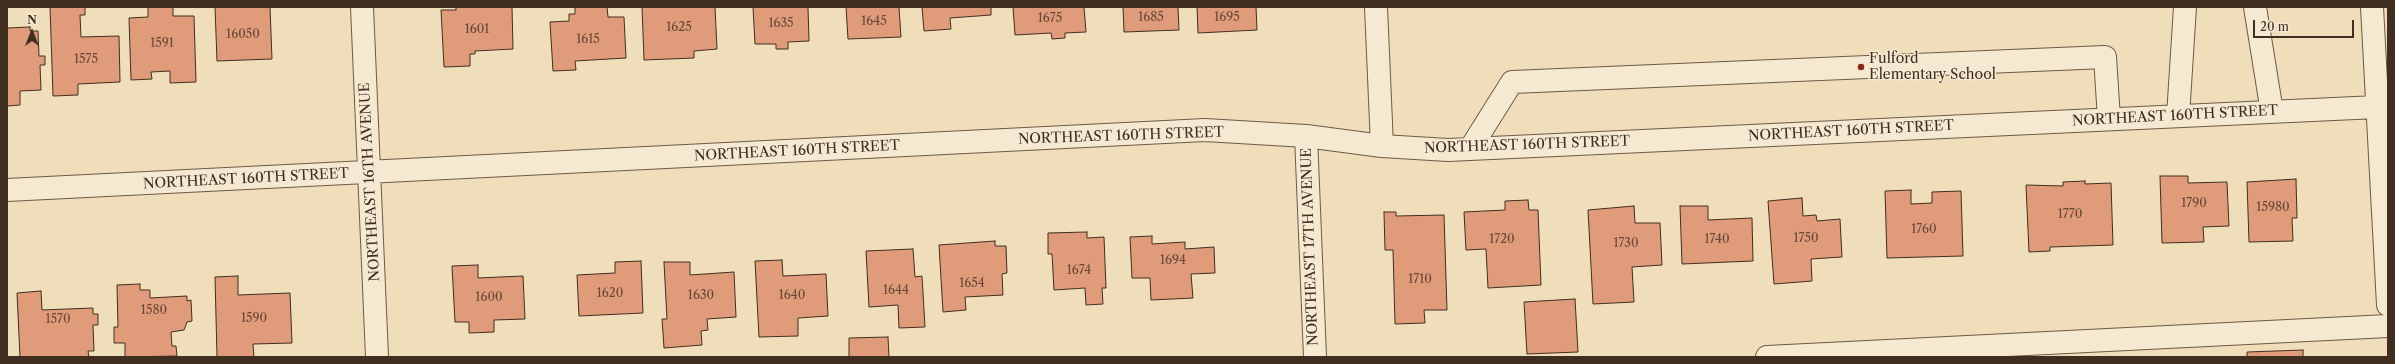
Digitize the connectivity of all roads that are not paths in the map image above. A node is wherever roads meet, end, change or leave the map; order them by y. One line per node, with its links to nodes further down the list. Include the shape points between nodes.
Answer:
1 (362, 7): 13 (street, NORTHEAST 16TH AVENUE)
2 (1376, 7): 11 (street)
3 (2185, 7): 8 (street)
4 (2256, 7): 7 (street)
5 (2372, 7): 6 (street)
6 (2378, 107): 7 (street, NORTHEAST 160TH STREET); 15 (street)
7 (2272, 112): 8 (street, NORTHEAST 160TH STREET)
8 (2178, 116): 9 (street, NORTHEAST 160TH STREET)
9 (2109, 119): 12 (street, NORTHEAST 160TH STREET); 12 (street, via 2105,57 1512,82)
10 (1306, 136): 11 (street, NORTHEAST 160TH STREET); 13 (street, NORTHEAST 160TH STREET, via 1205,130); 18 (street, NORTHEAST 17TH AVENUE)
11 (1382, 146): 12 (street, NORTHEAST 160TH STREET)
12 (1470, 149)
13 (370, 173): 14 (street, NORTHEAST 160TH STREET); 17 (street, NORTHEAST 16TH AVENUE)
14 (7, 190)
15 (2388, 305)
16 (2388, 326): 19 (street)
17 (377, 357)
18 (1315, 357)
19 (1767, 357)

